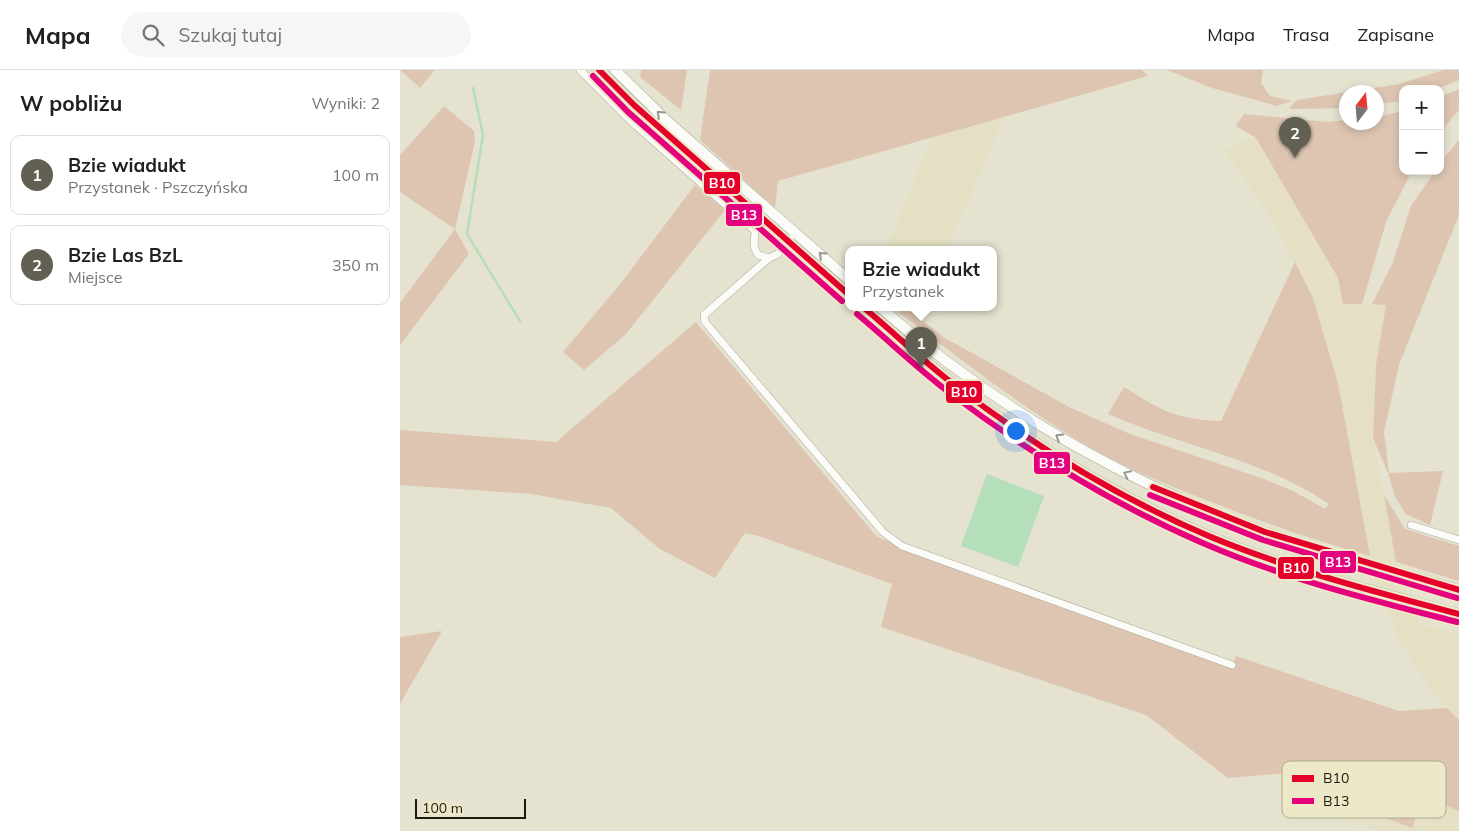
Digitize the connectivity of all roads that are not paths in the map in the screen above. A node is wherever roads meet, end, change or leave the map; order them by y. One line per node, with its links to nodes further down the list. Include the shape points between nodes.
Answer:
1 (580, 70): 6 (street, via 635,125 754,231 754,247 758,255)
2 (599, 70): 5 (main road)
3 (614, 70): 4 (main road, one-way to 3, via 682,134)
4 (795, 231): 5 (street); 7 (main road, one-way to 4)
5 (788, 242): 6 (street); 8 (main road)
6 (770, 258): 15 (street, via 704,316 705,322 883,532 902,546)
7 (845, 276)
8 (845, 291)
9 (868, 311): 14 (main road, via 1003,420 1076,468 1136,501 1249,552 1297,569)
10 (885, 311): 13 (main road, one-way to 10, via 1288,540 1219,515 1101,461 1013,408)
11 (1411, 525): 12 (street)
12 (1459, 540)
13 (1459, 590)
14 (1459, 614)
15 (1232, 665)

